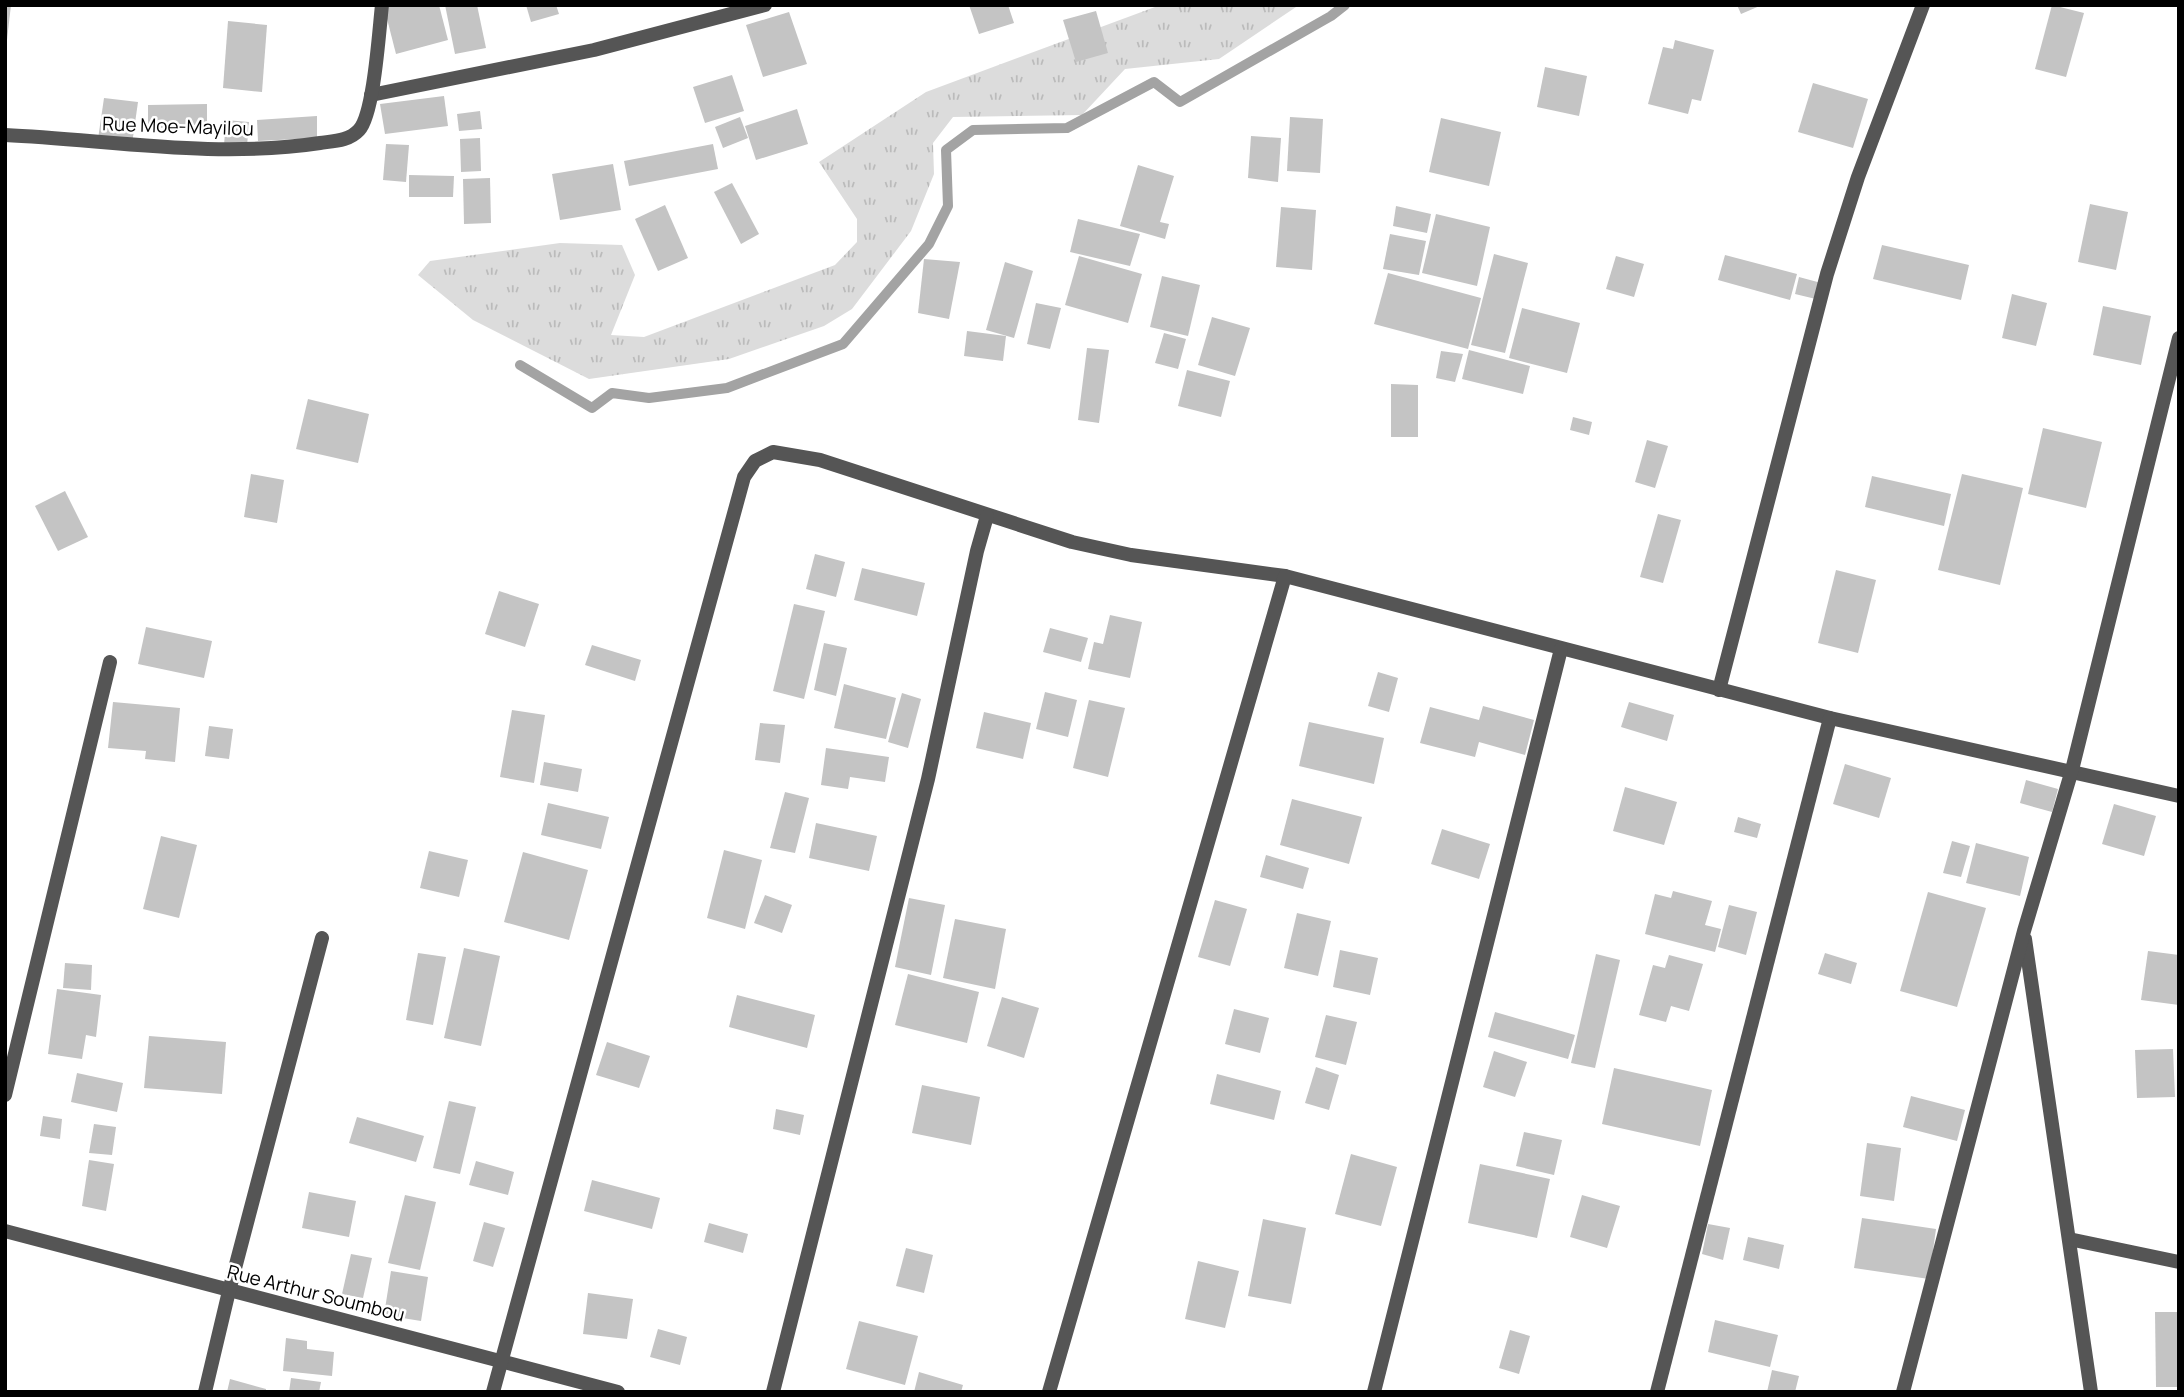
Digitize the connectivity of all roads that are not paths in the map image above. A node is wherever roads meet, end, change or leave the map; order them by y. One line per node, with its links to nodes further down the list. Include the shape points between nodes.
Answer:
1 (382, 5): 4 (street)
2 (765, 5): 4 (street, via 594,50)
3 (1923, 5): 12 (street, via 1827,274)
4 (371, 95): 5 (street, Rue Moe-Mayilou, via 365,121 349,139 291,148 180,149)
5 (5, 135)
6 (2179, 338): 7 (street)
7 (2176, 360): 14 (street)
8 (987, 516): 9 (street, via 1131,555); 23 (street, via 820,460 773,452 755,461 744,477); 27 (street, via 928,779)
9 (1285, 576): 10 (street); 28 (street)
10 (1562, 649): 12 (street); 29 (street)
11 (110, 662): 18 (street)
12 (1718, 690): 13 (street)
13 (1830, 718): 14 (street); 30 (street)
14 (2072, 770): 15 (street); 16 (street)
15 (2179, 796)
16 (2024, 931): 20 (street); 31 (street)
17 (322, 938): 22 (street)
18 (5, 1094)
19 (5, 1231): 22 (street, Rue Arthur Soumbou)
20 (2069, 1239): 21 (street); 32 (street)
21 (2179, 1262)
22 (229, 1291): 23 (street, Rue Arthur Soumbou); 24 (street)
23 (501, 1361): 25 (street); 26 (street, Rue Arthur Soumbou)
24 (205, 1392)
25 (493, 1392)
26 (618, 1392)
27 (774, 1392)
28 (1049, 1392)
29 (1374, 1392)
30 (1657, 1392)
31 (1903, 1392)
32 (2091, 1392)

